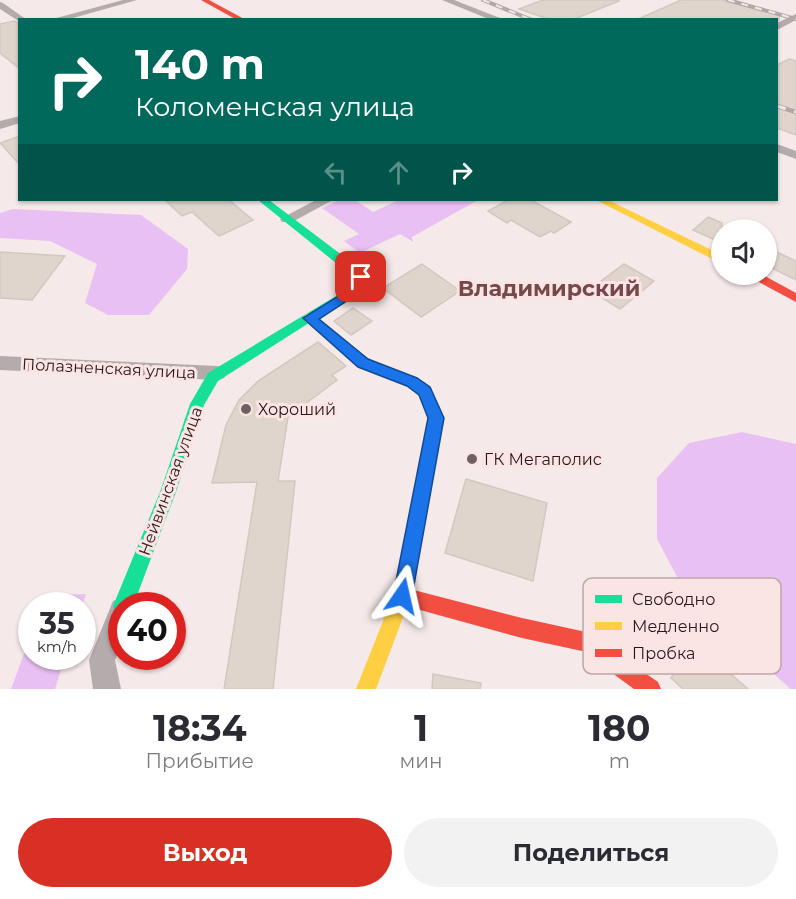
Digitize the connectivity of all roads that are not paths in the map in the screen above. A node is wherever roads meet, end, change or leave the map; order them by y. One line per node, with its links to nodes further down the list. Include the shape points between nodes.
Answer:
1 (133, 0): 7 (street)
2 (204, 0): 8 (street)
3 (446, 0): 9 (street)
4 (0, 5): 6 (street)
5 (796, 17): 10 (street)
6 (20, 18)
7 (61, 18)
8 (239, 18)
9 (496, 18)
10 (778, 26)
11 (18, 120): 12 (street)
12 (0, 125)
13 (778, 148): 14 (street)
14 (796, 156)
15 (264, 201): 18 (street)
16 (324, 201): 18 (street)
17 (604, 201): 19 (street)
18 (287, 219): 22 (street, Нейвинская улица, via 363,280 355,292)
19 (711, 254)
20 (771, 285): 21 (street)
21 (796, 298)
22 (316, 315): 24 (street, Нейвинская улица); 26 (street, via 363,363 412,382 425,392 436,418)
23 (0, 363): 24 (street, Полазненская улица)
24 (217, 373): 25 (street, Нейвинская улица, via 197,404)
25 (128, 592)
26 (402, 596): 27 (street); 31 (street)
27 (583, 641)
28 (108, 644): 30 (street, Нейвинская улица, via 102,660)
29 (630, 674): 32 (street)
30 (107, 689)
31 (366, 689)
32 (651, 689)

